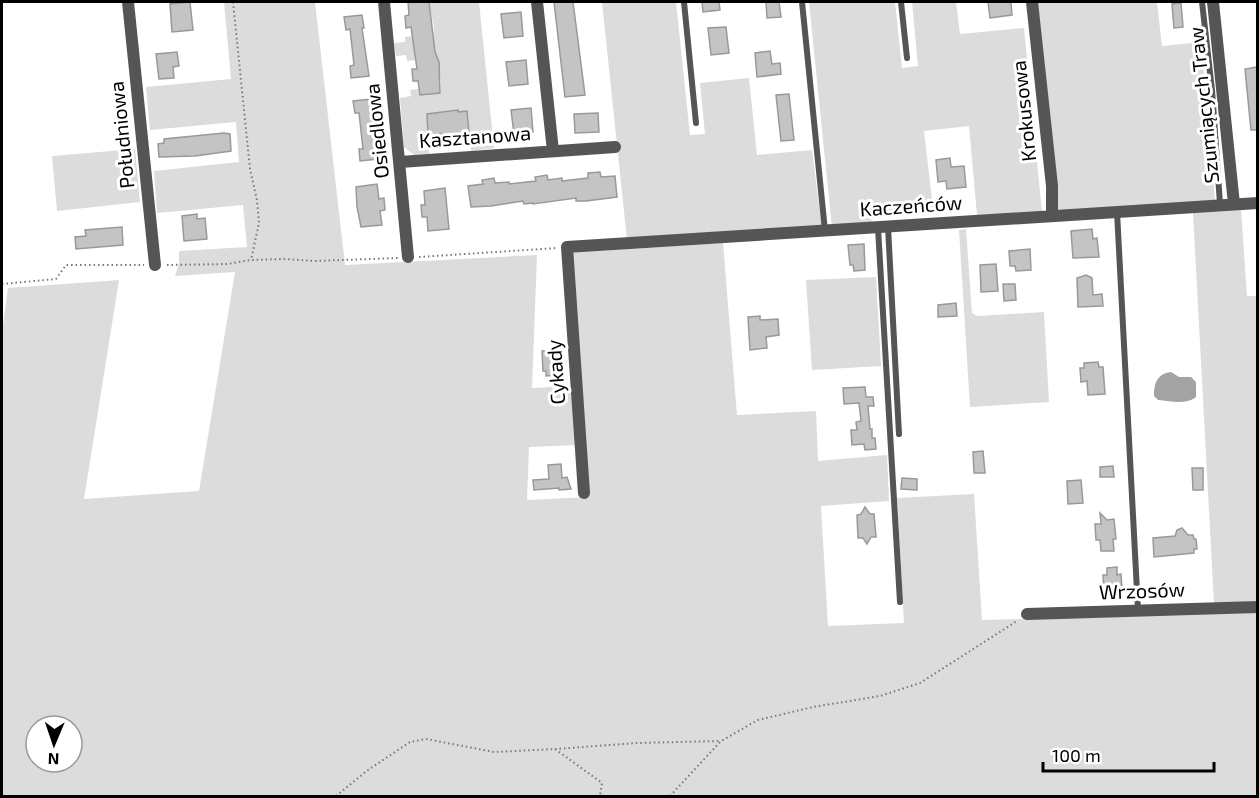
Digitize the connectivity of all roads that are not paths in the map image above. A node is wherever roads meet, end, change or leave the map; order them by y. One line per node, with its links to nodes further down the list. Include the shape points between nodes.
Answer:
1 (128, 2): 24 (street, Południowa)
2 (384, 2): 14 (street, Osiedlowa)
3 (537, 2): 13 (street, Kasztanowa)
4 (684, 2): 11 (lane)
5 (802, 2): 21 (lane)
6 (901, 2): 10 (lane)
7 (1032, 2): 19 (street, Krokusowa)
8 (1202, 2): 16 (lane)
9 (1214, 2): 17 (street, Szumiących Traw)
10 (907, 58)
11 (696, 123)
12 (615, 147): 13 (street, Kasztanowa)
13 (553, 151): 14 (street, Kasztanowa)
14 (400, 162): 23 (street, Osiedlowa)
15 (1257, 203): 17 (street, Kaczeńców)
16 (1220, 204): 17 (street, Kaczeńców); 18 (street, Kaczeńców)
17 (1234, 204)
18 (1117, 212): 19 (street, Kaczeńców); 29 (lane)
19 (1052, 216): 20 (street, Kaczeńców)
20 (883, 227): 21 (street, Kaczeńców); 25 (lane); 27 (lane)
21 (825, 232): 22 (street, Kaczeńców)
22 (567, 247): 26 (street, Cykady)
23 (408, 257)
24 (155, 266)
25 (899, 434)
26 (584, 494)
27 (900, 602)
28 (1257, 607): 29 (street, Wrzosów)
29 (1138, 610): 30 (street, Wrzosów)
30 (1027, 614)

